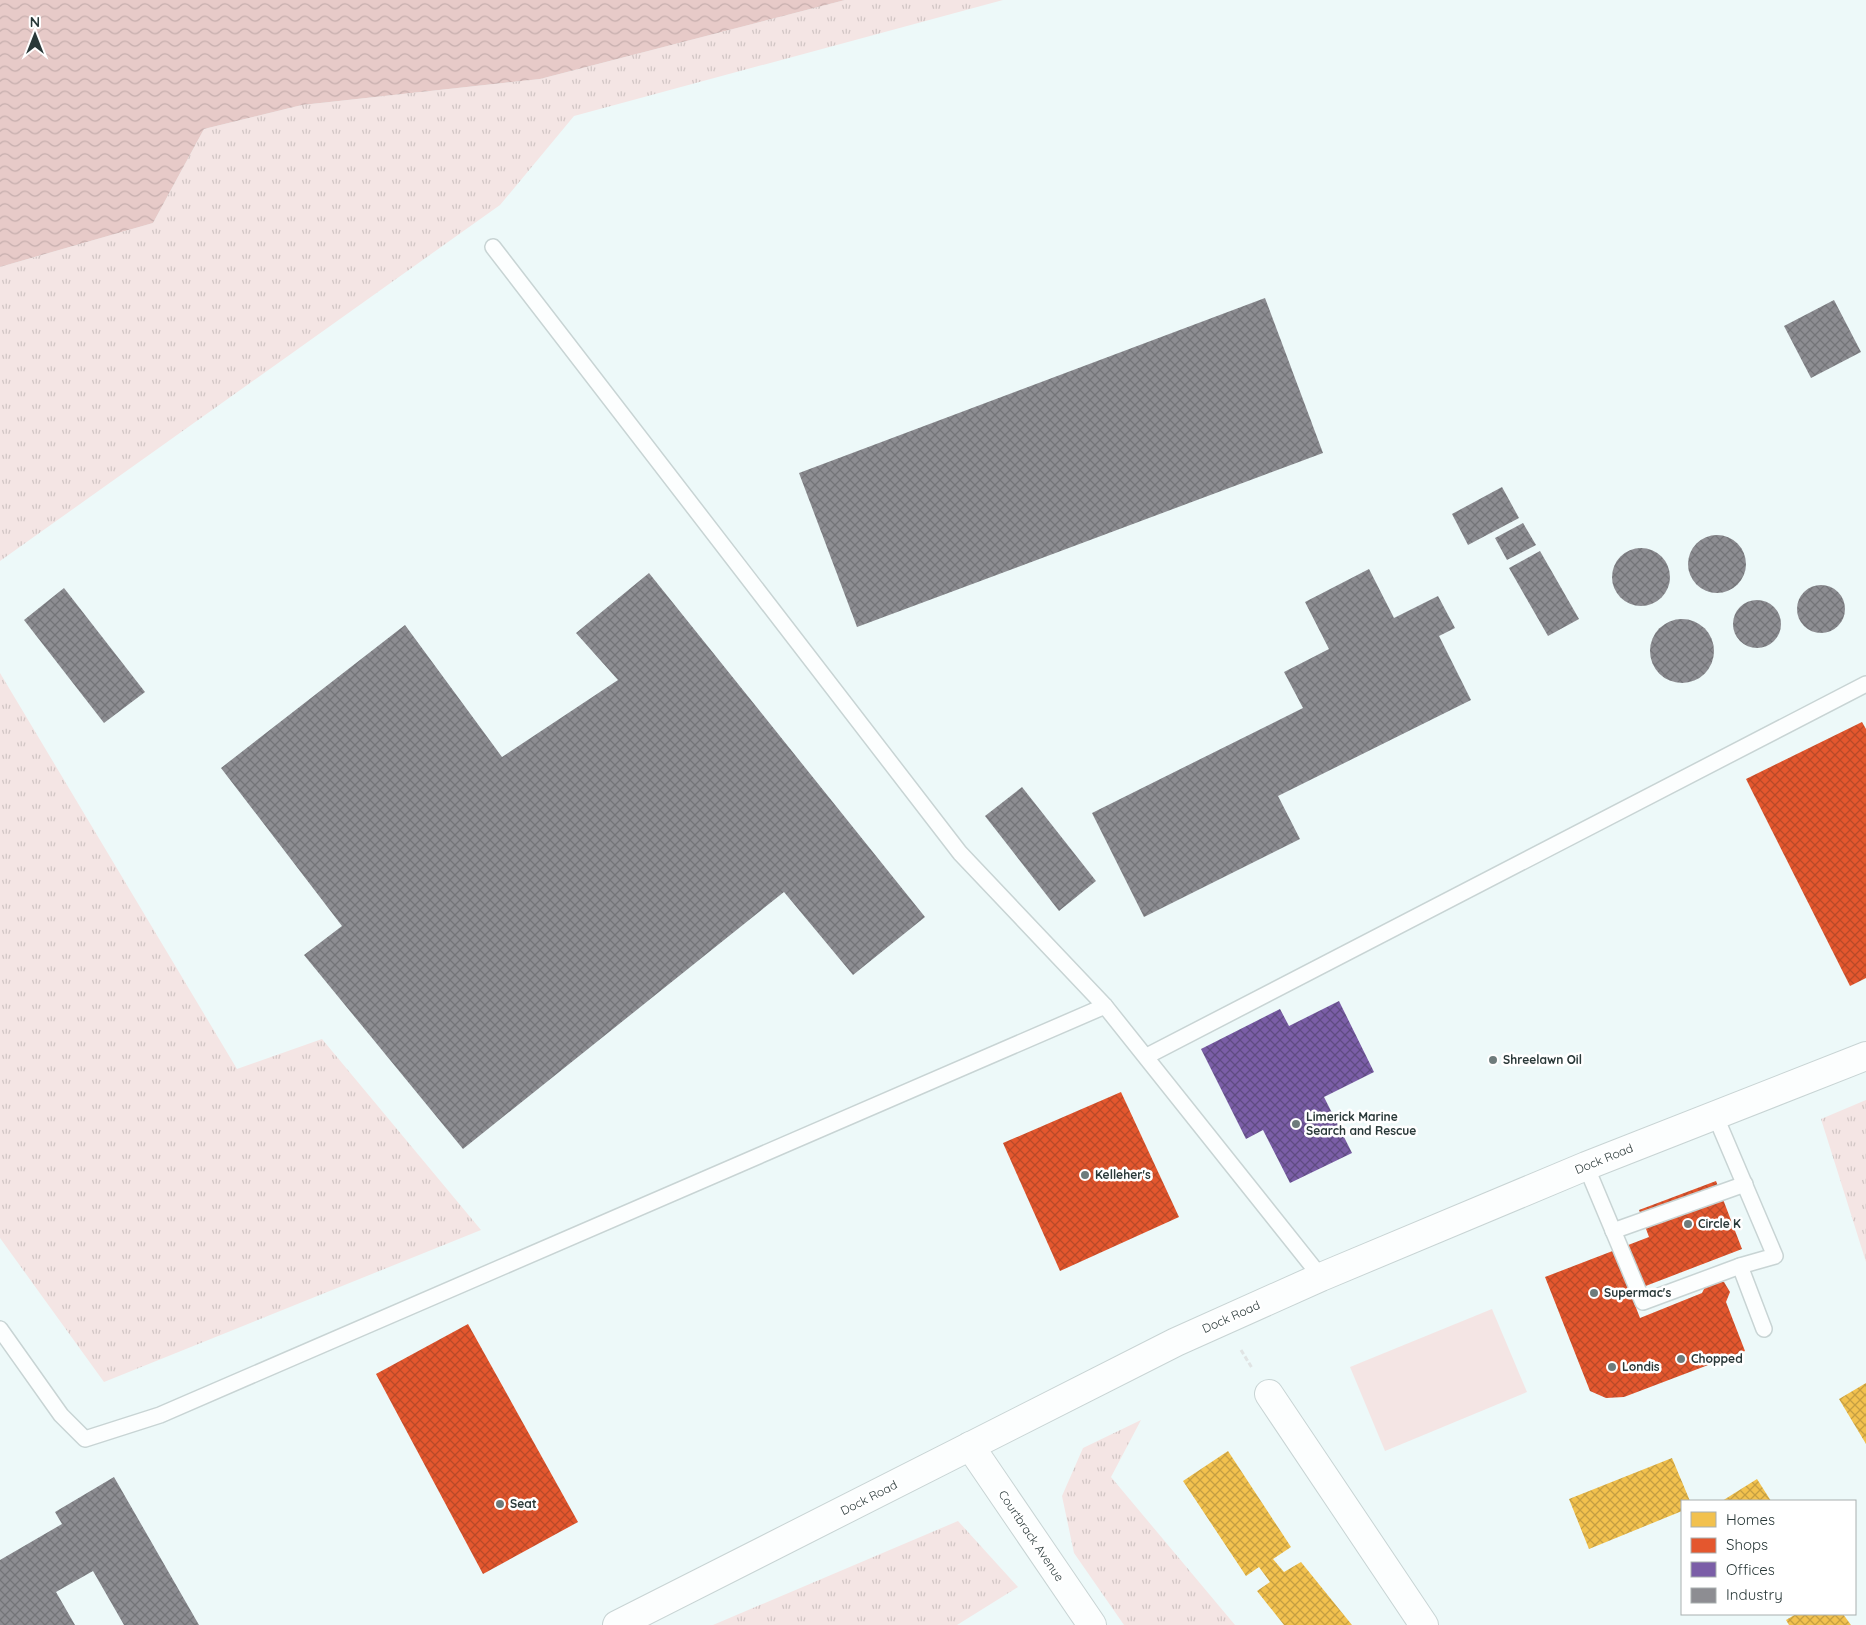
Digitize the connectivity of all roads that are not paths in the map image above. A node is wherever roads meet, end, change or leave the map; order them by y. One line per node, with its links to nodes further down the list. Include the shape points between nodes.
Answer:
1 (493, 246): 3 (lane, via 960,854)
2 (1866, 684): 4 (lane)
3 (1105, 1006): 4 (lane); 12 (lane, via 160,1416 85,1438 61,1415)
4 (1147, 1056): 11 (lane)
5 (1866, 1056): 6 (main road, Dock Road)
6 (1715, 1115): 7 (main road, Dock Road); 8 (lane)
7 (1586, 1166): 9 (lane); 11 (main road, Dock Road)
8 (1744, 1184): 9 (lane); 10 (lane, via 1774,1256)
9 (1613, 1230): 10 (lane, via 1643,1302)
10 (1740, 1266): 13 (lane)
11 (1321, 1277): 15 (main road, Dock Road, via 1176,1342)
12 (0, 1329)
13 (1764, 1329)
14 (1269, 1394): 18 (main road)
15 (970, 1446): 16 (main road, Dock Road); 17 (main road, Courtbrack Avenue)
16 (617, 1625)
17 (1092, 1625)
18 (1424, 1625)

